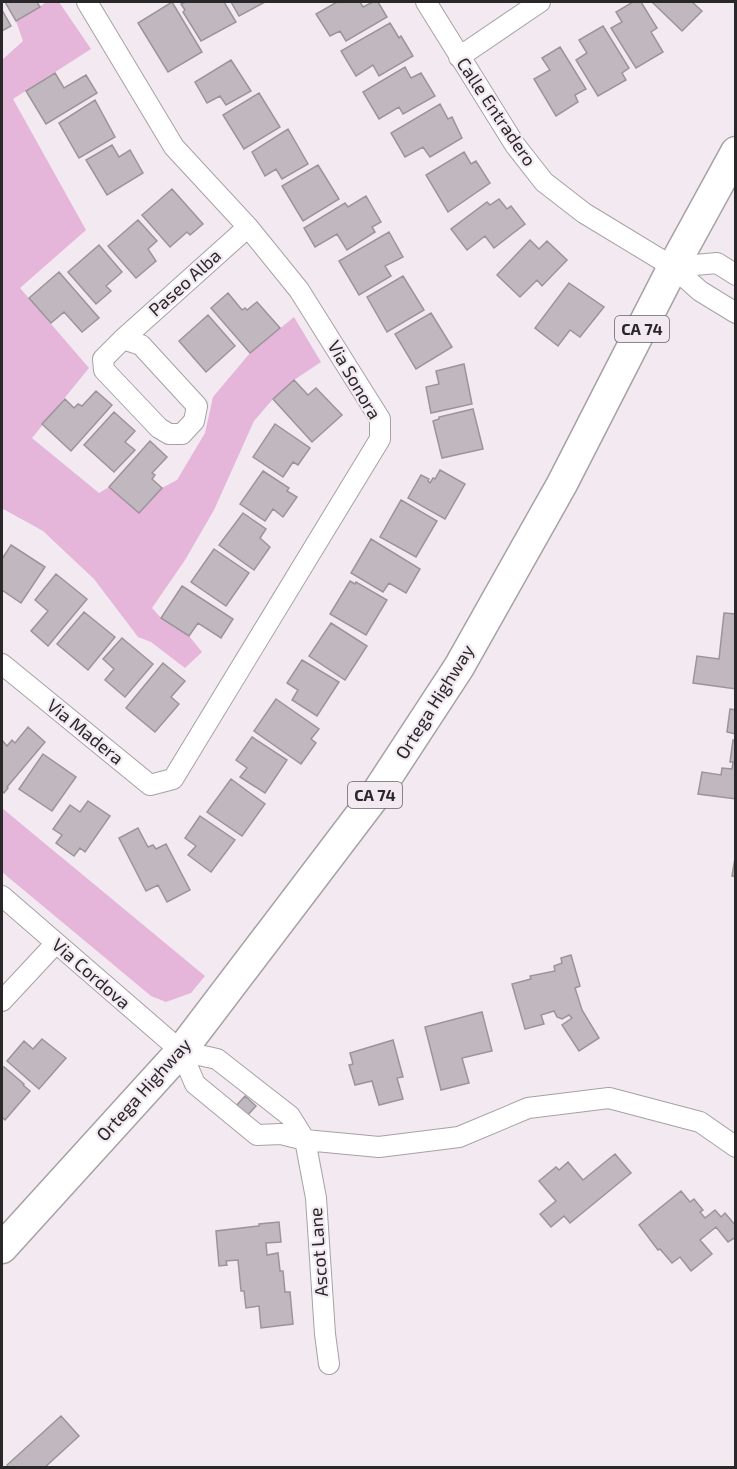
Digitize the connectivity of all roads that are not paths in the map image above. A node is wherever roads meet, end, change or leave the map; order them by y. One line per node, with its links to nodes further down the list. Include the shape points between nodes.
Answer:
1 (89, 2): 6 (street, Via Sonora, via 174,147)
2 (426, 2): 4 (street, Calle Entradero)
3 (540, 2): 4 (street)
4 (459, 57): 7 (street, Calle Entradero, via 515,145 544,182 584,213)
5 (735, 152): 7 (main road, Ortega Highway / CA 74)
6 (248, 227): 10 (street, Paseo Alba); 12 (street, Via Sonora, via 299,290 381,419 380,439)
7 (674, 267): 8 (street, via 717,263); 9 (street, Calle Entradero, via 700,291); 16 (main road, Ortega Highway / CA 74, via 562,484 459,667 374,797)
8 (735, 275)
9 (735, 312)
10 (123, 339): 10 (street, Paseo Alba, via 104,359 104,370 159,428 169,434 182,434 194,421 197,406 141,345)
11 (2, 664): 12 (street, Via Madera, via 150,785)
12 (173, 779)
13 (2, 896): 14 (street, Via Cordova)
14 (56, 943): 15 (street); 16 (street, Via Cordova)
15 (2, 1001)
16 (182, 1051): 17 (street, via 217,1059 290,1116); 17 (street, via 195,1084 257,1135 281,1134); 19 (main road, Ortega Highway / CA 74)
17 (305, 1140): 18 (street, via 379,1147 459,1137 528,1108 609,1098 700,1122); 20 (street, Ascot Lane, via 316,1198)
18 (735, 1147)
19 (2, 1248)
20 (329, 1364)

